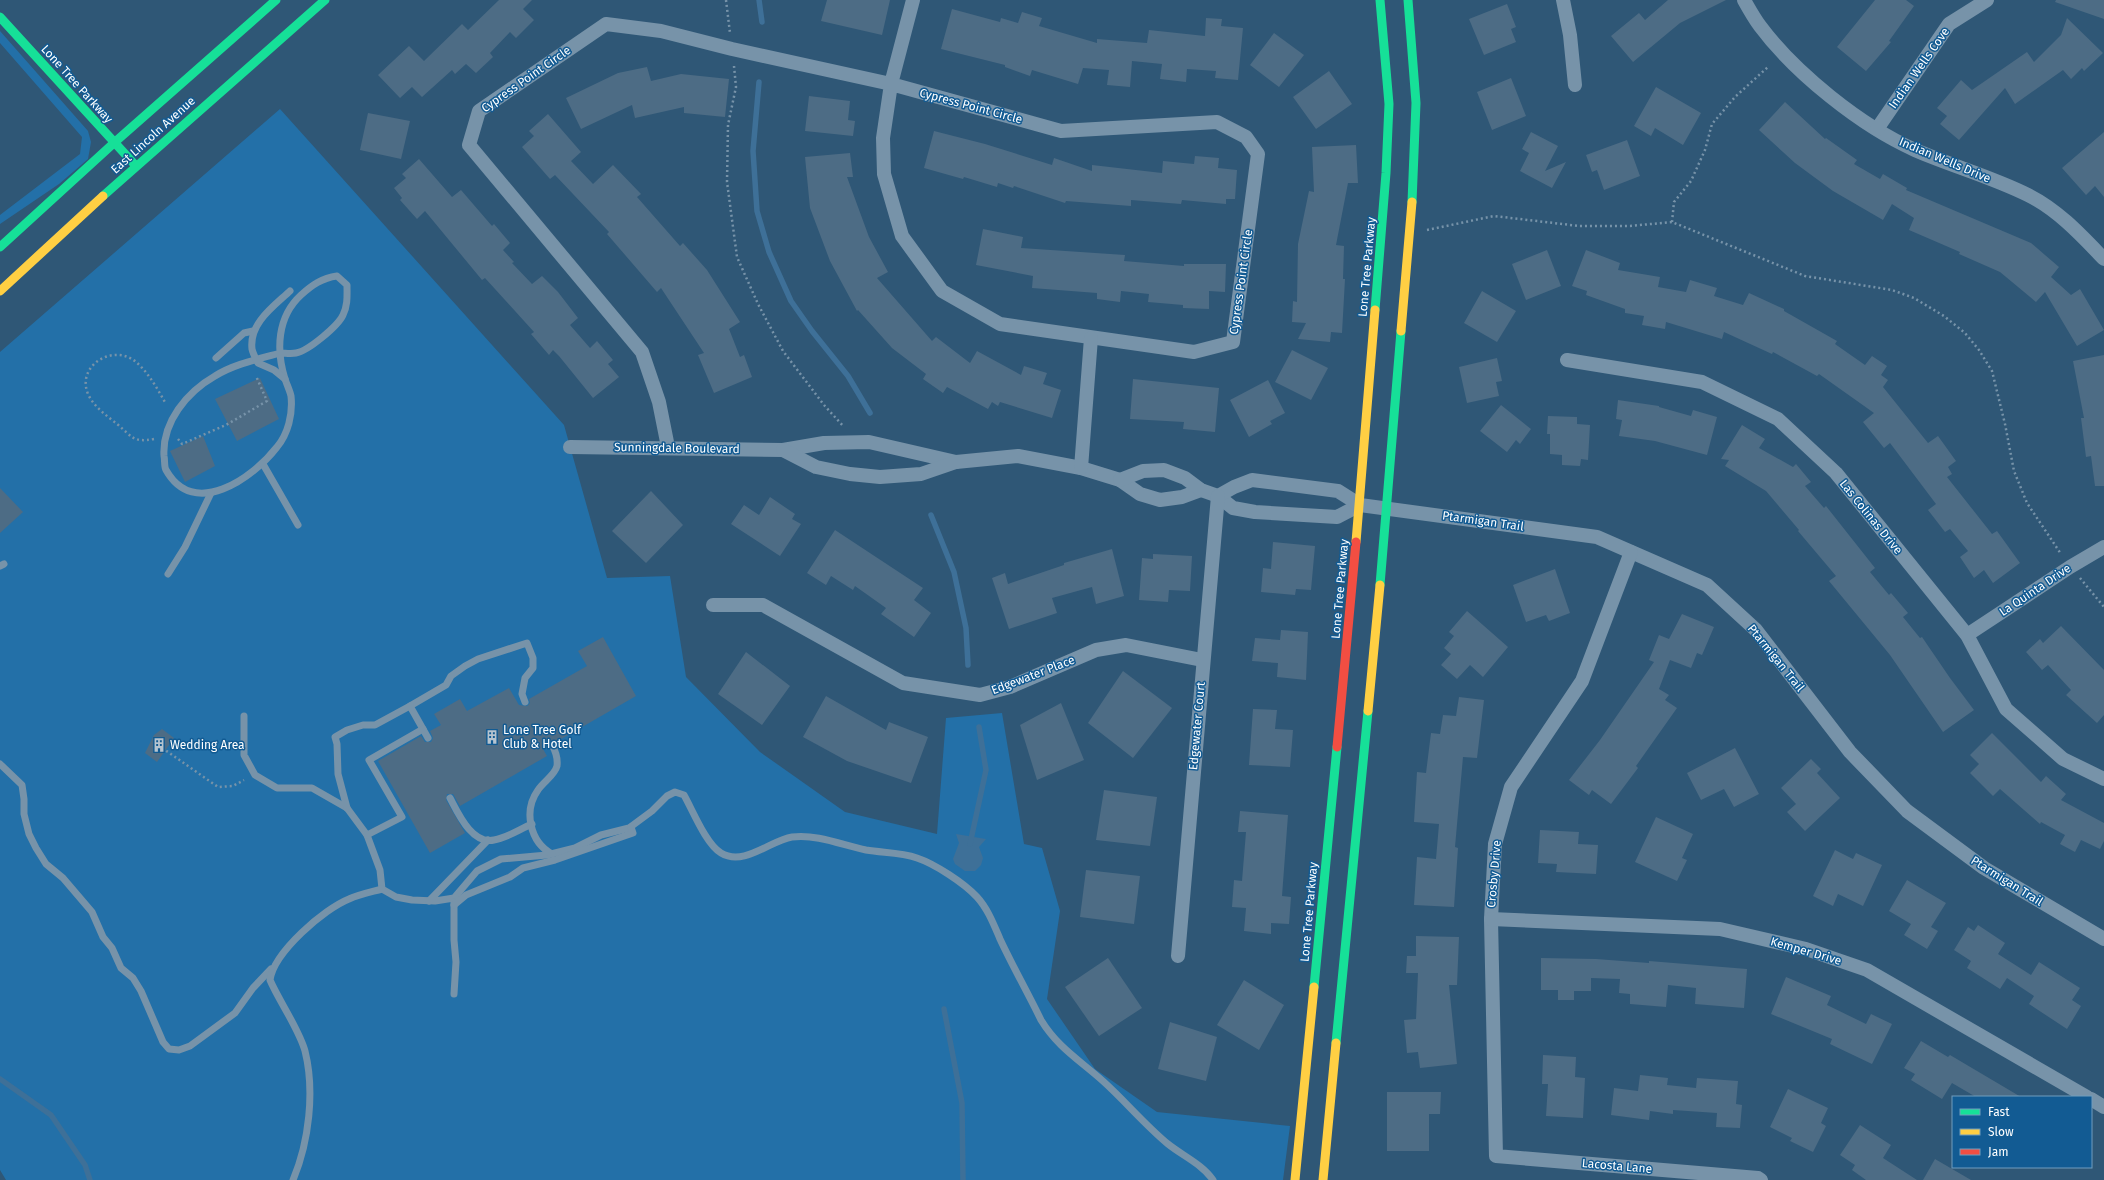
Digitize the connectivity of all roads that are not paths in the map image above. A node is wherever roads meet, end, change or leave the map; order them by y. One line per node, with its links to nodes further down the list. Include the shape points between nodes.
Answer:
1 (276, 0): 13 (street, East Lincoln Avenue)
2 (325, 0): 14 (street, East Lincoln Avenue)
3 (913, 0): 10 (street)
4 (1380, 0): 36 (street, Lone Tree Parkway, via 1389,104 1386,174)
5 (1408, 0): 37 (street, via 1416,103 1414,175)
6 (1564, 0): 11 (street)
7 (1744, 0): 12 (street, Indian Wells Drive, via 1760,26 1798,68 1840,103)
8 (1987, 0): 12 (street, Indian Wells Cove, via 1949,24)
9 (0, 17): 13 (street, Lone Tree Parkway)
10 (891, 84): 20 (street, Cypress Point Circle, via 883,138 884,174 902,236 942,291 1000,324); 20 (street, Cypress Point Circle, via 1061,130 1217,122 1246,137 1258,154 1233,342 1194,352); 27 (street, Cypress Point Circle, via 661,31 606,24 479,111 469,145 642,352 659,402)
11 (1575, 85)
12 (1877, 129): 16 (street, Indian Wells Drive, via 1914,150 2028,195 2068,221)
13 (115, 142): 14 (street, Lone Tree Parkway); 15 (street, East Lincoln Avenue)
14 (136, 166): 17 (street, East Lincoln Avenue)
15 (0, 247)
16 (2104, 258)
17 (0, 291)
18 (290, 291): 19 (lane, via 262,317)
19 (253, 331): 22 (lane, via 244,333); 23 (lane, via 252,349)
20 (1091, 338): 31 (street)
21 (280, 353): 21 (lane, via 280,332 284,317 293,304 311,286 324,278 337,276 346,285 347,303 343,316 310,347 297,353); 23 (lane); 25 (lane)
22 (216, 358)
23 (256, 360): 25 (lane, via 258,364 274,370); 34 (lane, via 215,375 193,392 176,412 168,428 164,446 165,470 177,483 192,493)
24 (1567, 360): 43 (street, Las Colinas Drive, via 1702,382 1778,419 1836,473)
25 (285, 379): 30 (lane, via 291,396 291,415 283,439)
26 (570, 447): 27 (street, Sunningdale Boulevard)
27 (668, 447): 28 (street, Sunningdale Boulevard)
28 (783, 450): 29 (street, Sunningdale Boulevard, via 824,443 869,442); 29 (street, Sunningdale Boulevard, via 816,467 873,476 921,474)
29 (956, 462): 31 (street, Sunningdale Boulevard, via 1018,456)
30 (263, 464): 34 (lane, via 238,482); 38 (lane)
31 (1081, 468): 32 (street, Sunningdale Boulevard)
32 (1120, 480): 33 (street, Sunningdale Boulevard, via 1140,494 1160,500 1182,497); 33 (street, via 1143,471 1164,470 1185,478)
33 (1201, 490): 35 (street)
34 (211, 493): 41 (lane)
35 (1218, 496): 36 (street, via 1233,508 1248,511 1337,517); 36 (street, via 1252,480 1338,491); 44 (street, Edgewater Court)
36 (1360, 505): 37 (street, Ptarmigan Trail); 75 (street, Lone Tree Parkway)
37 (1387, 507): 40 (street, Ptarmigan Trail, via 1597,537); 76 (street)
38 (298, 525)
39 (2104, 547): 43 (street, La Quinta Drive)
40 (1631, 552): 64 (street, Crosby Drive, via 1582,681 1511,787 1495,844); 65 (street, Ptarmigan Trail, via 1707,585 1756,630 1850,752 1907,811 1984,868)
41 (168, 574)
42 (713, 605): 44 (street, Edgewater Place, via 764,605 903,683 980,695 1010,687 1096,650 1126,645)
43 (1967, 636): 52 (street, Las Colinas Drive, via 2006,709 2063,759)
44 (1202, 660): 66 (street, Edgewater Court)
45 (525, 702): 46 (lane, via 522,694 525,678 533,668 533,658 527,643 478,659 465,666 451,676 446,685)
46 (410, 706): 48 (lane); 54 (lane, via 375,725 363,724 335,737 338,774)
47 (244, 716): 54 (lane, via 244,755 256,775 278,788 312,788)
48 (423, 729): 49 (lane); 57 (lane, via 369,760 402,817)
49 (428, 738)
50 (552, 746): 55 (lane, via 557,755 556,767 533,798)
51 (0, 764): 67 (lane, via 22,785 28,834 36,848 46,864 63,878 92,912 121,968 134,978 142,991 163,1042 169,1049 179,1050 190,1046 236,1013 253,988)
52 (2104, 779)
53 (450, 798): 58 (lane, via 468,830)
54 (347, 808): 57 (lane)
55 (532, 824): 58 (lane, via 493,841); 59 (lane, via 536,842)
56 (631, 827): 59 (lane, via 601,835 575,848); 63 (lane, via 633,833 555,860 523,868 510,877 466,895); 74 (lane, via 675,792 684,795 712,847 722,854 738,856 756,853 790,837 802,836 867,850 899,853 932,865 978,897 1051,1036 1105,1083 1154,1132 1192,1160)
57 (367, 835): 60 (lane, via 380,870)
58 (488, 840): 62 (lane)
59 (552, 854): 61 (lane, via 501,859 477,871)
60 (382, 889): 62 (lane, via 396,897); 67 (lane, via 349,899 328,910 310,924)
61 (454, 898): 62 (lane); 63 (lane)
62 (429, 901)
63 (454, 905): 68 (lane)
64 (1491, 919): 69 (street, Kemper Drive, via 1720,929 1806,949 1867,970); 72 (street, Crosby Drive)
65 (2104, 939)
66 (1178, 956)
67 (271, 969): 73 (lane, via 270,980 305,1050 308,1075 308,1120)
68 (454, 994)
69 (2085, 1096)
70 (2092, 1100): 71 (street)
71 (2104, 1107)
72 (1496, 1156): 77 (street, Lacosta Lane)
73 (293, 1180)
74 (1213, 1180)
75 (1295, 1180)
76 (1323, 1180)
77 (1761, 1180)

